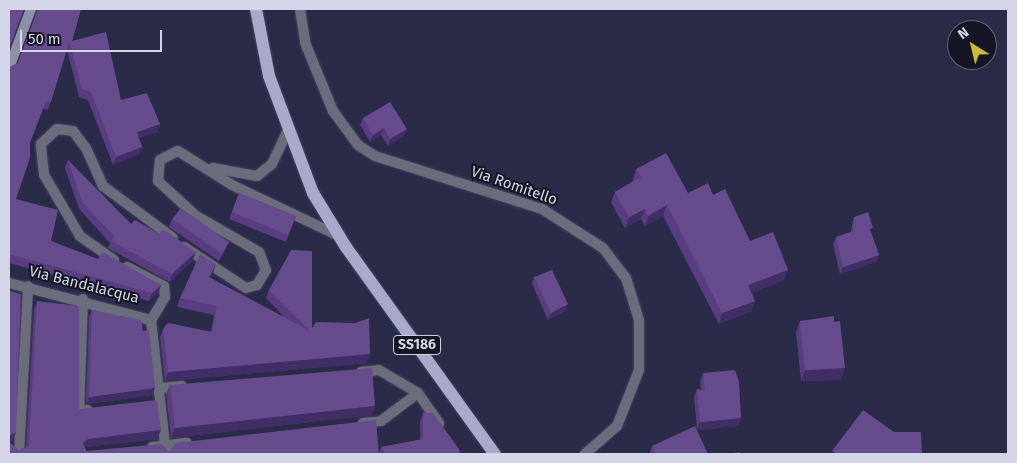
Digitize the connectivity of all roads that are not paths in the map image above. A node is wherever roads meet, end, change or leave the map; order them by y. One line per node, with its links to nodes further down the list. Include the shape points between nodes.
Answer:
1 (31, 9): 4 (street)
2 (256, 9): 5 (main road, SS186, via 269,76)
3 (300, 9): 24 (street, Via Romitello, via 306,45 333,111 358,145 375,156 542,208 603,248 626,278 639,320 639,370 617,426)
4 (9, 68)
5 (287, 132): 6 (street, via 272,164 257,176); 7 (main road, SS186, via 313,193)
6 (207, 167): 7 (street, via 232,184); 11 (street, via 178,151 169,153 156,170 158,181 195,215 259,252 266,270 257,285 246,288 233,282 113,196 96,177 86,148 73,131 57,129 41,144 44,175 80,236 95,249 164,286 165,297)
7 (339, 236): 23 (main road, SS186)
8 (9, 283): 9 (street, Via Bandalacqua)
9 (28, 286): 10 (street, Via Bandalacqua); 21 (street)
10 (83, 299): 11 (street, Via Bandalacqua); 16 (street, via 79,412)
11 (151, 320): 14 (street)
12 (352, 372): 15 (street, via 379,370)
13 (198, 385): 14 (street)
14 (159, 388): 22 (street, via 156,401)
15 (418, 393): 17 (street, via 381,421); 18 (street)
16 (97, 409)
17 (352, 424)
18 (446, 431)
19 (195, 442): 22 (street)
20 (136, 449): 22 (street)
21 (16, 450)
22 (166, 450)
23 (495, 454)
24 (585, 454)

